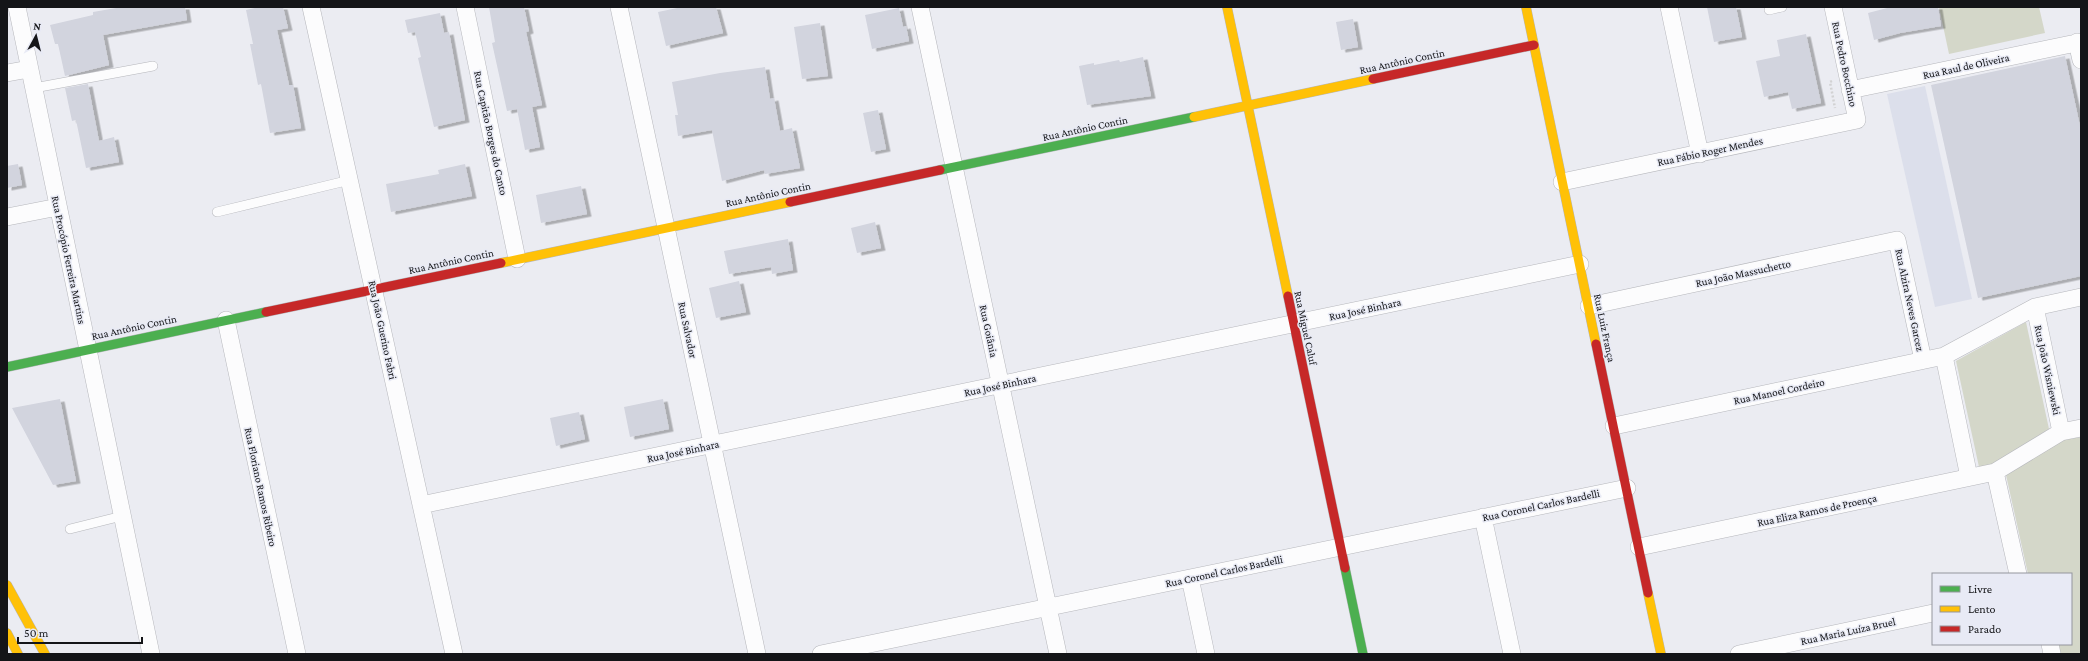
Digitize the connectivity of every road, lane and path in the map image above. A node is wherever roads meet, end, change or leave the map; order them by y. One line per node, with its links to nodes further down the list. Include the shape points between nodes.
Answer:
1 (17, 7): 16 (street, Rua Procópio Ferreira Martins)
2 (311, 7): 24 (street, Rua João Guerino Fabri)
3 (465, 7): 31 (street, Rua Capitão Borges do Canto)
4 (619, 7): 29 (street, Rua Salvador)
5 (920, 7): 23 (street, Rua Goiânia)
6 (1227, 7): 20 (main road, Rua Miguel Caluf)
7 (1526, 7): 13 (main road, Rua Luiz França)
8 (1669, 7): 22 (street)
9 (1782, 7): 11 (lane)
10 (1833, 7): 19 (street, Rua Pedro Bocchino)
11 (1769, 10)
12 (2079, 42): 14 (street); 19 (street, Rua Raul de Oliveira)
13 (1534, 45): 20 (main road, Rua Antônio Contin); 25 (main road, Rua Luiz França)
14 (2081, 60)
15 (153, 66): 18 (lane)
16 (30, 69): 17 (street); 18 (street, Rua Procópio Ferreira Martins)
17 (7, 73)
18 (34, 88): 26 (street, Rua Procópio Ferreira Martins)
19 (1850, 90): 21 (street, Rua Pedro Bocchino)
20 (1247, 106): 23 (main road, Rua Antônio Contin); 38 (main road, Rua Miguel Caluf)
21 (1857, 120): 22 (street, Rua Fábio Roger Mendes)
22 (1700, 154): 25 (street, Rua Fábio Roger Mendes)
23 (955, 167): 29 (main road, Rua Antônio Contin); 43 (street, Rua Goiânia)
24 (350, 180): 27 (lane); 33 (street, Rua João Guerino Fabri)
25 (1562, 182): 32 (main road, Rua Luiz França)
26 (58, 207): 28 (street); 39 (street, Rua Procópio Ferreira Martins)
27 (217, 212)
28 (7, 217)
29 (666, 228): 31 (main road, Rua Antônio Contin); 47 (street, Rua Salvador)
30 (1897, 240): 35 (street, Rua João Massuchetto); 41 (street, Rua Alzira Neves Garcez)
31 (517, 259): 33 (main road, Rua Antônio Contin)
32 (1580, 264): 35 (main road, Rua Luiz França); 38 (street, Rua José Binhara)
33 (374, 289): 37 (main road, Rua Antônio Contin); 51 (street, Rua João Guerino Fabri)
34 (2081, 298): 36 (street, Rua Manoel Cordeiro)
35 (1588, 306): 44 (main road, Rua Luiz França)
36 (2035, 307): 40 (street, Rua Manoel Cordeiro); 46 (street, Rua João Wisniewski)
37 (226, 320): 39 (main road, Rua Antônio Contin); 66 (street, Rua Floriano Ramos Ribeiro)
38 (1293, 324): 43 (street, Rua José Binhara); 55 (main road, Rua Miguel Caluf)
39 (88, 350): 42 (main road, Rua Antônio Contin); 52 (street, Rua Procópio Ferreira Martins)
40 (1944, 356): 41 (street, Rua Manoel Cordeiro); 49 (street)
41 (1923, 360): 44 (street, Rua Manoel Cordeiro)
42 (7, 366)
43 (1001, 385): 47 (street, Rua José Binhara); 60 (street, Rua Goiânia)
44 (1614, 426): 50 (main road, Rua Luiz França)
45 (2081, 428): 46 (street)
46 (2061, 432): 48 (street)
47 (712, 445): 51 (street, Rua José Binhara); 68 (street, Rua Salvador)
48 (1995, 472): 49 (street, Rua Eliza Ramos de Proença); 57 (street)
49 (1969, 477): 56 (street, Rua Eliza Ramos de Proença)
50 (1626, 488): 53 (street, Rua Coronel Carlos Bardelli); 56 (main road, Rua Luiz França)
51 (421, 505): 67 (street, Rua João Guerino Fabri)
52 (122, 516): 54 (lane); 65 (street, Rua Procópio Ferreira Martins)
53 (1483, 517): 55 (street, Rua Coronel Carlos Bardelli); 73 (street)
54 (70, 529)
55 (1340, 547): 58 (street, Rua Coronel Carlos Bardelli); 72 (main road, Rua Miguel Caluf)
56 (1639, 548): 74 (main road, Rua Luiz França)
57 (2018, 573)
58 (1190, 578): 60 (street, Rua Coronel Carlos Bardelli); 71 (street)
59 (7, 585): 64 (main road)
60 (1048, 607): 69 (street, Rua Coronel Carlos Bardelli); 70 (street, Rua Goiânia)
61 (1932, 613): 75 (street, Rua Maria Luíza Bruel)
62 (7, 633): 63 (main road)
63 (18, 654)
64 (45, 654)
65 (151, 654)
66 (297, 654)
67 (454, 654)
68 (757, 654)
69 (821, 654)
70 (1058, 654)
71 (1206, 654)
72 (1363, 654)
73 (1512, 654)
74 (1661, 654)
75 (1739, 654)

